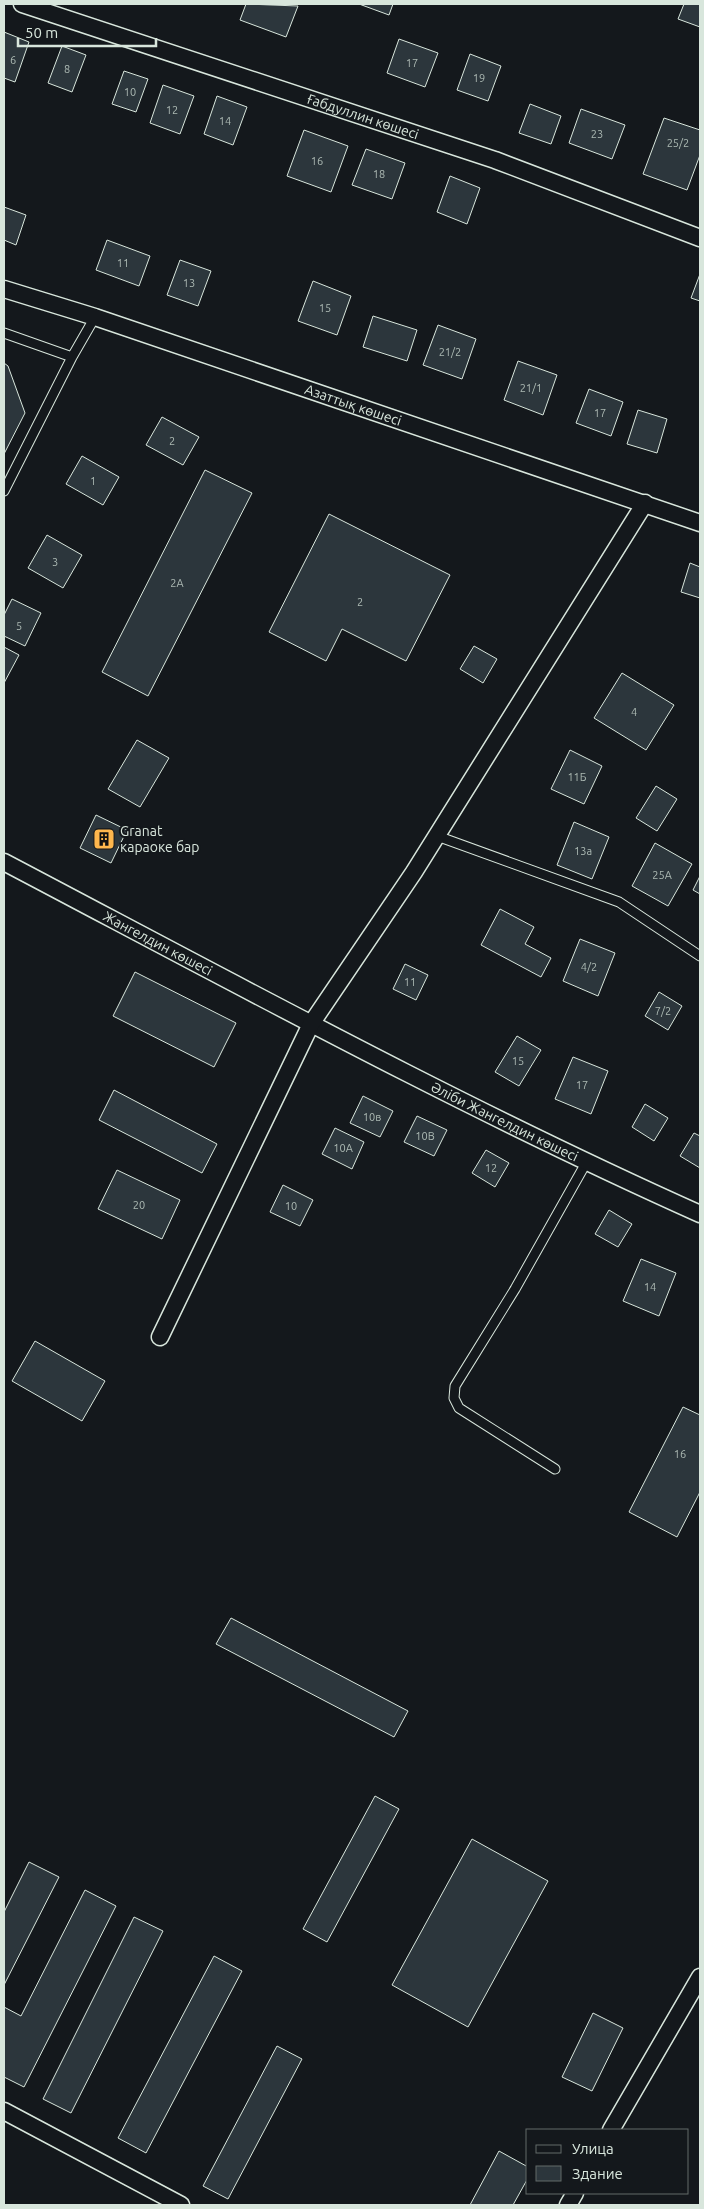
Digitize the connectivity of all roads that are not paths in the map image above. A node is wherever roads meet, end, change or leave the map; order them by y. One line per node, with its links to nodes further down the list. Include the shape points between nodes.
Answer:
1 (22, 4): 2 (street, Ғабдуллин көшесі, via 496,160)
2 (700, 238)
3 (4, 289): 4 (street, Азаттық көшесі)
4 (95, 317): 6 (lane); 8 (street, Азаттық көшесі)
5 (4, 333): 6 (lane)
6 (72, 357): 7 (lane)
7 (4, 491)
8 (645, 503): 9 (street, Азаттық көшесі); 10 (street)
9 (700, 523)
10 (437, 836): 12 (lane, via 620,902); 13 (street)
11 (4, 862): 13 (street, Жангелдин көшесі)
12 (700, 956)
13 (311, 1024): 14 (street, Әліби Жангелдин көшесі); 16 (street)
14 (586, 1163): 15 (street, Әліби Жангелдин көшесі); 17 (lane, via 454,1392 459,1408)
15 (700, 1214)
16 (160, 1337)
17 (554, 1468)
18 (700, 1978): 20 (street)
19 (4, 2111): 22 (street)
20 (612, 2129)
21 (574, 2194): 23 (street)
22 (181, 2205)
23 (568, 2205)

